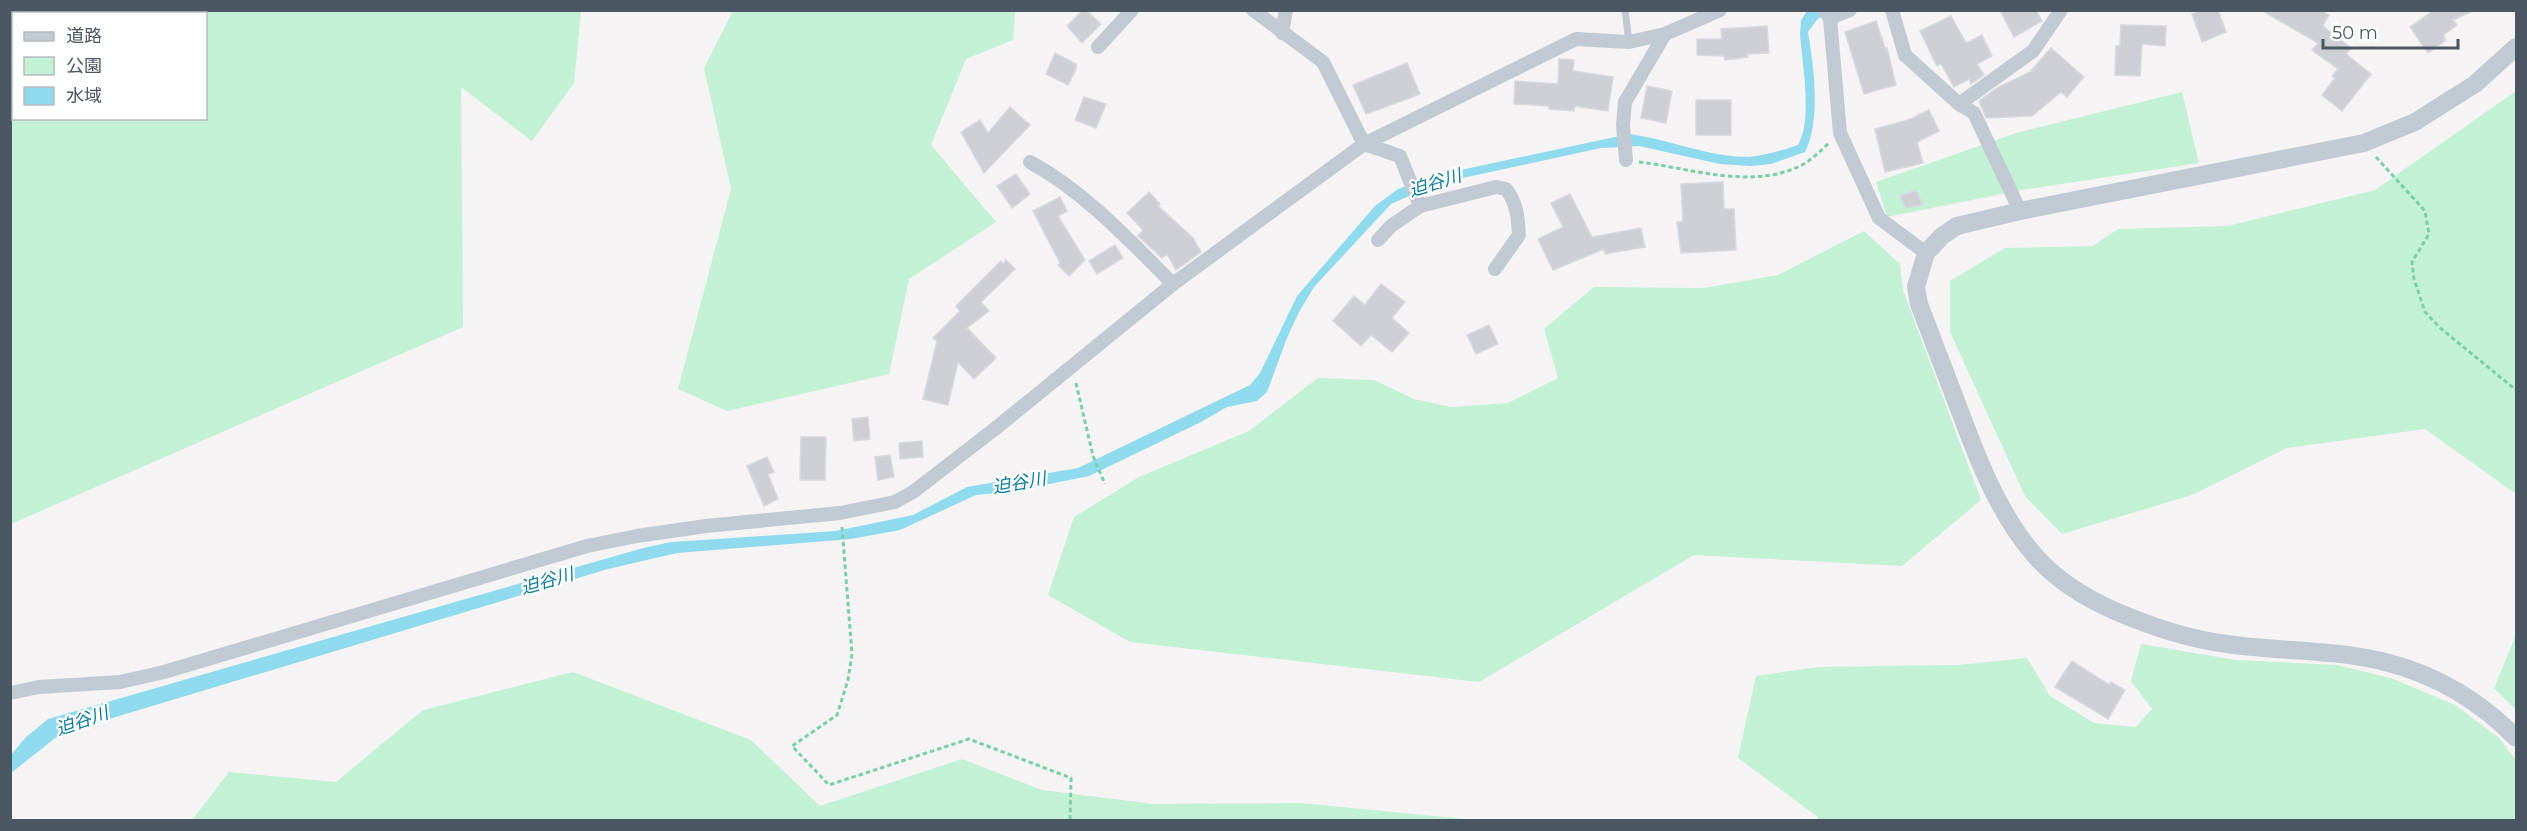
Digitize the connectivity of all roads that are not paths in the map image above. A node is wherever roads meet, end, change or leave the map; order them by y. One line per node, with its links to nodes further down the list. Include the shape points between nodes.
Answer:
1 (1132, 10): 14 (street)
2 (1253, 10): 10 (street)
3 (1286, 10): 10 (street)
4 (1625, 10): 12 (lane)
5 (1720, 10): 11 (street)
6 (1850, 10): 9 (street)
7 (1892, 10): 15 (street, via 1905,55)
8 (2061, 10): 15 (street, via 2033,51)
9 (1827, 14): 22 (street, via 1840,133 1879,218)
10 (1282, 33): 16 (street, via 1323,62)
11 (1665, 34): 12 (street); 17 (street, via 1625,102)
12 (1629, 42): 16 (street, via 1576,39)
13 (2517, 47): 20 (street, via 2475,84 2425,116 2364,143)
14 (1098, 48)
15 (1959, 104): 20 (street, via 1974,113)
16 (1364, 144): 19 (street, via 1400,156); 24 (street)
17 (1625, 156)
18 (1030, 162): 24 (street, via 1049,172 1103,215)
19 (1419, 203): 21 (street); 23 (street, via 1496,187 1506,189 1518,214 1519,235)
20 (2020, 211): 22 (street, via 1957,226)
21 (1378, 240)
22 (1926, 254): 26 (street, via 1916,287 1919,304 1981,467 2031,552 2059,579 2085,598 2155,629 2189,638 2346,655 2418,672 2485,709)
23 (1495, 269)
24 (1173, 284): 25 (street, via 913,492 895,502 840,513 648,534 587,546 164,672 120,682 39,687)
25 (10, 693)
26 (2517, 738)

